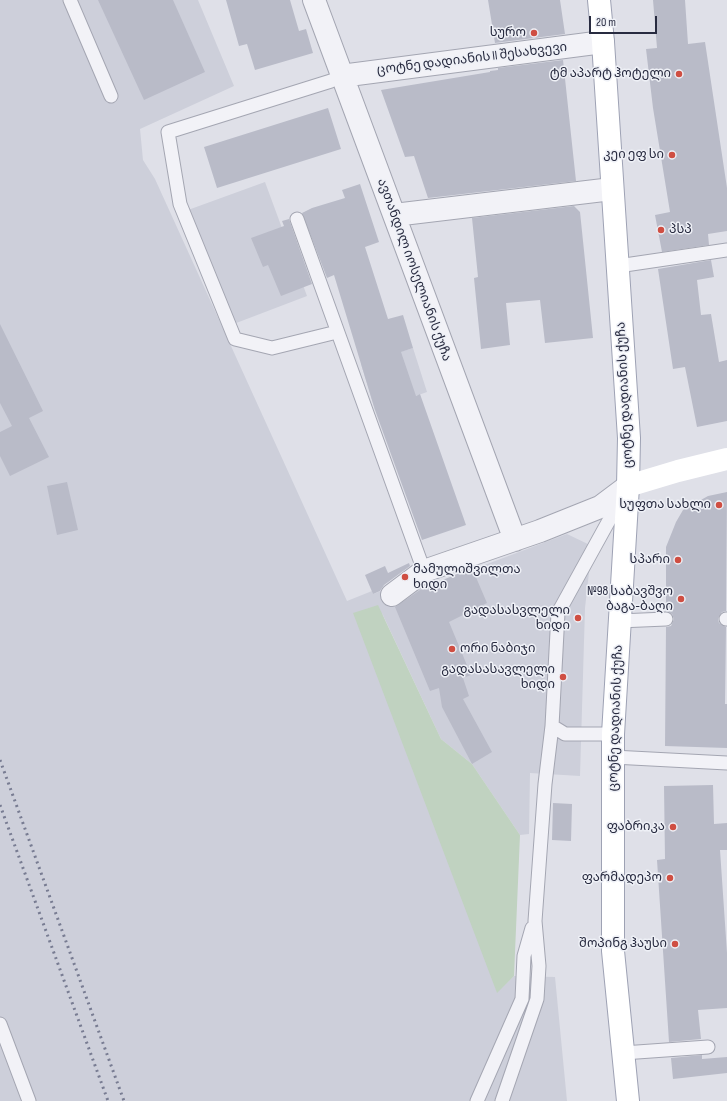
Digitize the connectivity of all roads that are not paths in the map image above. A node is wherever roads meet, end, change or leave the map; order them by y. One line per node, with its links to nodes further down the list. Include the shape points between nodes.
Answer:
1 (70, 0): 6 (lane)
2 (314, 0): 5 (street, ავთანდილ იოსელიანის ქუჩა)
3 (599, 0): 4 (main road, ცოტნე დადიანის ქუჩა)
4 (603, 42): 5 (street, ცოტნე დადიანის II შესახვევი); 7 (main road, ცოტნე დადიანის ქუჩა)
5 (341, 76): 8 (street, ავთანდილ იოსელიანის ქუჩა); 12 (lane, via 168,132 180,204 235,339 272,348)
6 (111, 96)
7 (612, 188): 8 (street); 11 (main road, ცოტნე დადიანის ქუჩა)
8 (394, 215): 15 (street, ავთანდილ იოსელიანის ქუჩა)
9 (297, 219): 12 (lane)
10 (727, 250): 11 (lane)
11 (618, 266): 14 (main road, ცოტნე დადიანის ქუჩა, via 629,438)
12 (337, 332): 16 (lane)
13 (727, 459): 14 (main road)
14 (628, 486): 15 (street, via 600,507); 19 (main road, ცოტნე დადიანის ქუჩა); 20 (lane, via 558,613)
15 (514, 540): 16 (street)
16 (424, 571): 17 (street)
17 (392, 595)
18 (666, 619): 19 (lane)
19 (619, 621): 21 (main road, ცოტნე დადიანის ქუჩა)
20 (552, 726): 21 (lane, via 564,734); 24 (lane)
21 (613, 734): 22 (main road, ცოტნე დადიანის ქუჩა)
22 (613, 757): 23 (lane); 27 (main road, ცოტნე დადიანის ქუჩა, via 613,951)
23 (727, 763)
24 (534, 921): 29 (lane, via 524,956 522,999); 30 (lane, via 538,966 537,999)
25 (0, 1024): 28 (lane)
26 (708, 1048): 27 (lane)
27 (623, 1053): 31 (main road, ცოტნე დადიანის ქუჩა)
28 (29, 1101)
29 (477, 1101)
30 (502, 1101)
31 (628, 1101)

